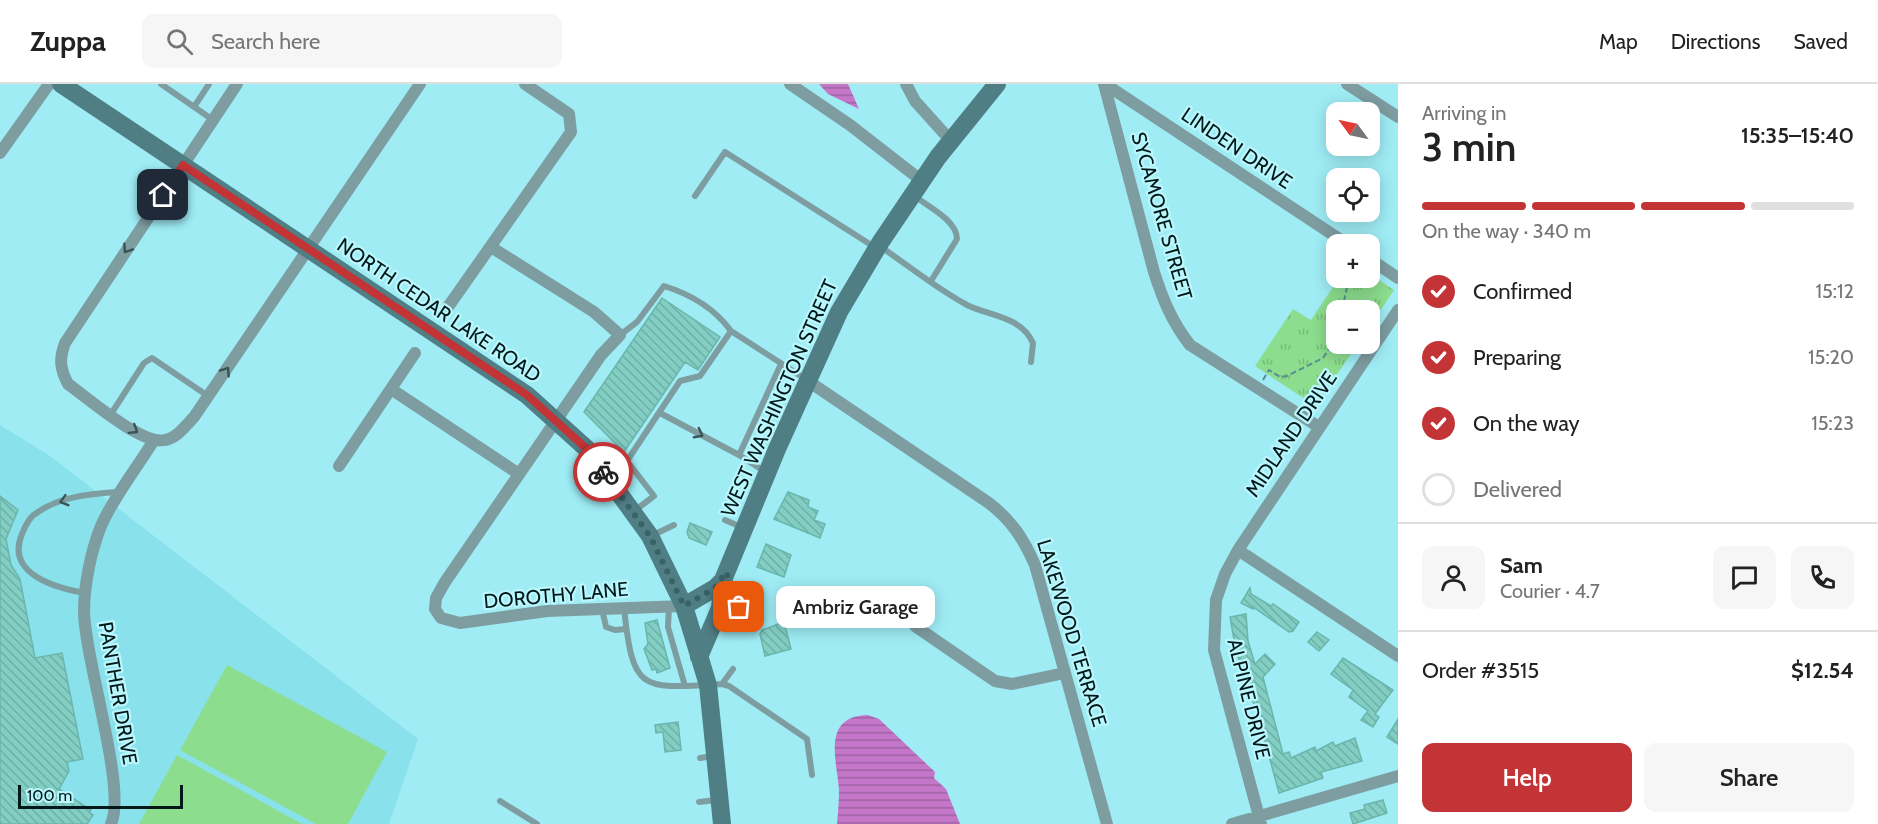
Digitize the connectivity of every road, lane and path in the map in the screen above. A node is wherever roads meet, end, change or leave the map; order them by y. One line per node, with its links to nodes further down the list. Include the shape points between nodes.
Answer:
1 (49, 84): 17 (street)
2 (61, 84): 18 (main road, NORTH CEDAR LAKE ROAD)
3 (161, 84): 13 (lane)
4 (209, 84): 13 (lane)
5 (237, 84): 15 (street)
6 (420, 84): 24 (street)
7 (525, 84): 22 (street, via 568,114 571,132)
8 (789, 84): 19 (street, via 850,125)
9 (906, 84): 16 (street, via 915,101)
10 (997, 84): 16 (main road, WEST WASHINGTON STREET)
11 (1105, 84): 21 (street, LINDEN DRIVE); 37 (street, SYCAMORE STREET, via 1163,302 1190,345)
12 (1347, 84): 14 (street)
13 (194, 107): 15 (lane)
14 (1398, 117)
15 (213, 120): 18 (street)
16 (951, 141): 19 (main road, WEST WASHINGTON STREET)
17 (0, 153)
18 (183, 165): 24 (main road, NORTH CEDAR LAKE ROAD); 41 (street, one-way to 41, via 65,343 60,358 68,384)
19 (917, 188): 23 (main road, WEST WASHINGTON STREET); 27 (lane, via 957,234)
20 (695, 196): 23 (lane, via 725,152)
21 (1332, 234)
22 (491, 247): 28 (street); 31 (street, via 594,312)
23 (878, 247): 27 (lane); 36 (main road, WEST WASHINGTON STREET, via 839,312)
24 (308, 249): 39 (street, one-way to 24); 42 (main road, NORTH CEDAR LAKE ROAD, via 527,395)
25 (1380, 266): 26 (street)
26 (1398, 278)
27 (931, 281): 34 (lane, via 966,305 996,313 1025,332 1033,343)
28 (448, 307)
29 (1398, 310): 43 (street, MIDLAND DRIVE)
30 (731, 331): 31 (lane, via 722,319 683,292 664,286 637,322); 35 (lane); 40 (lane, via 700,376 680,381)
31 (620, 335): 42 (street, via 601,355)
32 (415, 353): 38 (street)
33 (1326, 353): 37 (path, via 1287,376 1280,377 1269,370)
34 (1031, 362)
35 (781, 364): 36 (lane); 45 (lane)
36 (808, 381): 48 (main road, WEST WASHINGTON STREET); 69 (street, LAKEWOOD TERRACE, via 1008,519 1023,538 1035,565)
37 (1257, 388): 43 (street, SYCAMORE STREET)
38 (391, 389): 47 (street); 49 (street)
39 (208, 397): 41 (lane, via 152,358 144,363); 44 (street, via 178,434)
40 (660, 413): 45 (lane, one-way to 45); 46 (lane)
41 (111, 414): 44 (street, one-way to 44)
42 (556, 421): 49 (street); 50 (main road, NORTH CEDAR LAKE ROAD, via 587,449)
43 (1319, 427): 57 (street, MIDLAND DRIVE)
44 (154, 440): 51 (street, PANTHER DRIVE)
45 (739, 455): 48 (lane)
46 (627, 461): 50 (lane); 52 (lane, via 654,496)
47 (339, 466)
48 (767, 473): 55 (main road, WEST WASHINGTON STREET)
49 (519, 474): 63 (street, DOROTHY LANE, via 445,582 435,609 441,618 460,623 547,611)
50 (609, 479): 52 (main road, NORTH CEDAR LAKE ROAD)
51 (122, 492): 59 (street, PANTHER DRIVE, via 101,526); 59 (lane, one-way to 59, via 82,496 51,505 35,513 21,536 18,555 24,567 44,582)
52 (633, 512): 56 (main road, NORTH CEDAR LAKE ROAD)
53 (725, 520): 55 (lane)
54 (675, 525): 56 (lane)
55 (744, 529): 58 (main road, WEST WASHINGTON STREET)
56 (650, 536): 60 (main road, NORTH CEDAR LAKE ROAD)
57 (1238, 550): 66 (street); 77 (street, ALPINE DRIVE, via 1216,600 1214,650)
58 (725, 576): 60 (main road, via 715,588); 61 (lane); 67 (main road, via 720,608)
59 (87, 593): 78 (street, PANTHER DRIVE, via 86,645 116,794)
60 (676, 606): 62 (street, DOROTHY LANE); 67 (main road, NORTH CEDAR LAKE ROAD); 71 (lane, via 668,627)
61 (739, 607)
62 (624, 608): 63 (street, DOROTHY LANE); 65 (lane)
63 (602, 609): 65 (lane, via 606,627)
64 (915, 626): 69 (street, via 996,681 1012,684)
65 (626, 629): 71 (lane, via 631,660 644,680 657,686)
66 (1398, 656)
67 (699, 657): 70 (main road, NORTH CEDAR LAKE ROAD)
68 (733, 669): 70 (lane)
69 (1065, 673): 81 (street, LAKEWOOD TERRACE)
70 (715, 684): 71 (lane); 72 (lane, via 747,697 807,739); 74 (main road, NORTH CEDAR LAKE ROAD, via 708,757)
71 (685, 686)
72 (812, 775)
73 (1398, 776): 77 (street)
74 (720, 799): 76 (lane); 80 (main road, NORTH CEDAR LAKE ROAD)
75 (500, 801): 79 (lane)
76 (699, 802)
77 (1260, 820): 82 (street)
78 (111, 824)
79 (537, 824)
80 (722, 824)
81 (1107, 824)
82 (1232, 824)

